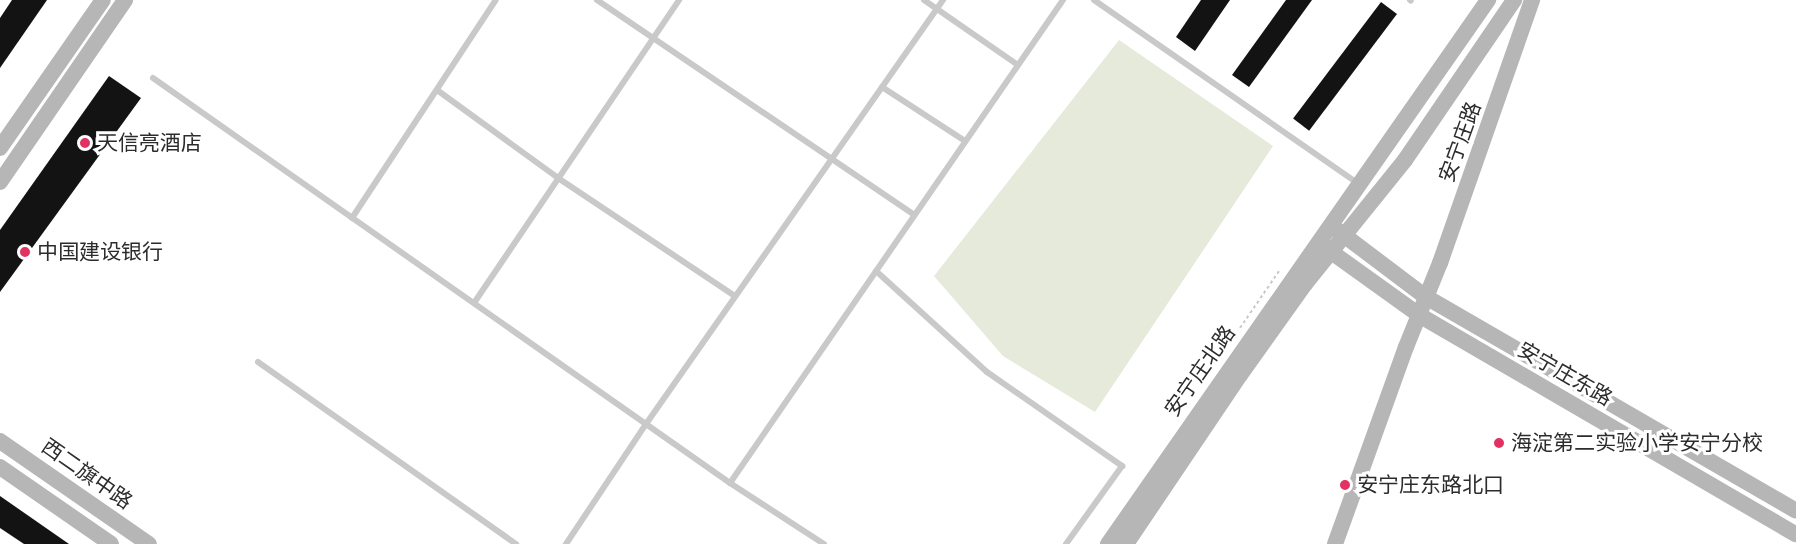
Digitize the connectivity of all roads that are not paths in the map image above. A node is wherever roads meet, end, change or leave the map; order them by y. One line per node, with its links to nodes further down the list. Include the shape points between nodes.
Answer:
1 (102, 0): 20 (main road)
2 (125, 0): 23 (main road)
3 (496, 0): 18 (lane)
4 (597, 0): 14 (lane)
5 (679, 0): 14 (lane)
6 (924, 0): 13 (lane)
7 (943, 0): 13 (lane)
8 (1063, 0): 15 (lane)
9 (1094, 0): 24 (lane)
10 (1488, 0): 24 (main road)
11 (1514, 0): 27 (main road, 安宁庄路, via 1405,160)
12 (1533, 0): 31 (main road, 安宁庄路)
13 (937, 9): 15 (lane); 17 (lane)
14 (653, 38): 21 (lane); 22 (lane)
15 (1018, 65): 19 (lane)
16 (153, 78): 26 (lane)
17 (882, 87): 19 (lane); 21 (lane)
18 (437, 90): 22 (lane); 26 (lane)
19 (965, 141): 25 (lane)
20 (0, 148)
21 (832, 159): 25 (lane); 30 (lane)
22 (558, 178): 30 (lane); 32 (lane)
23 (0, 182)
24 (1360, 185): 27 (main road)
25 (914, 215): 29 (lane)
26 (352, 218): 32 (lane)
27 (1337, 230): 28 (main road, 安宁庄北路); 31 (main road, 安宁庄东路)
28 (1325, 247): 33 (main road, 安宁庄东路); 47 (main road, 安宁庄北路); 48 (main road, 安宁庄北路)
29 (876, 271): 38 (lane); 46 (lane, via 987,372 1122,466)
30 (735, 296): 35 (lane)
31 (1426, 297): 33 (main road, 安宁庄路); 39 (main road, 安宁庄东路)
32 (474, 303): 35 (lane)
33 (1419, 315): 40 (main road, 安宁庄东路); 49 (main road)
34 (258, 362): 43 (lane)
35 (646, 424): 38 (lane); 44 (lane)
36 (0, 441): 42 (main road, 西二旗中路)
37 (0, 467): 41 (main road, 西二旗中路)
38 (730, 483): 45 (lane)
39 (1796, 511)
40 (1796, 534)
41 (111, 544)
42 (149, 544)
43 (516, 544)
44 (566, 544)
45 (824, 544)
46 (1066, 544)
47 (1108, 544)
48 (1126, 544)
49 (1335, 544)

